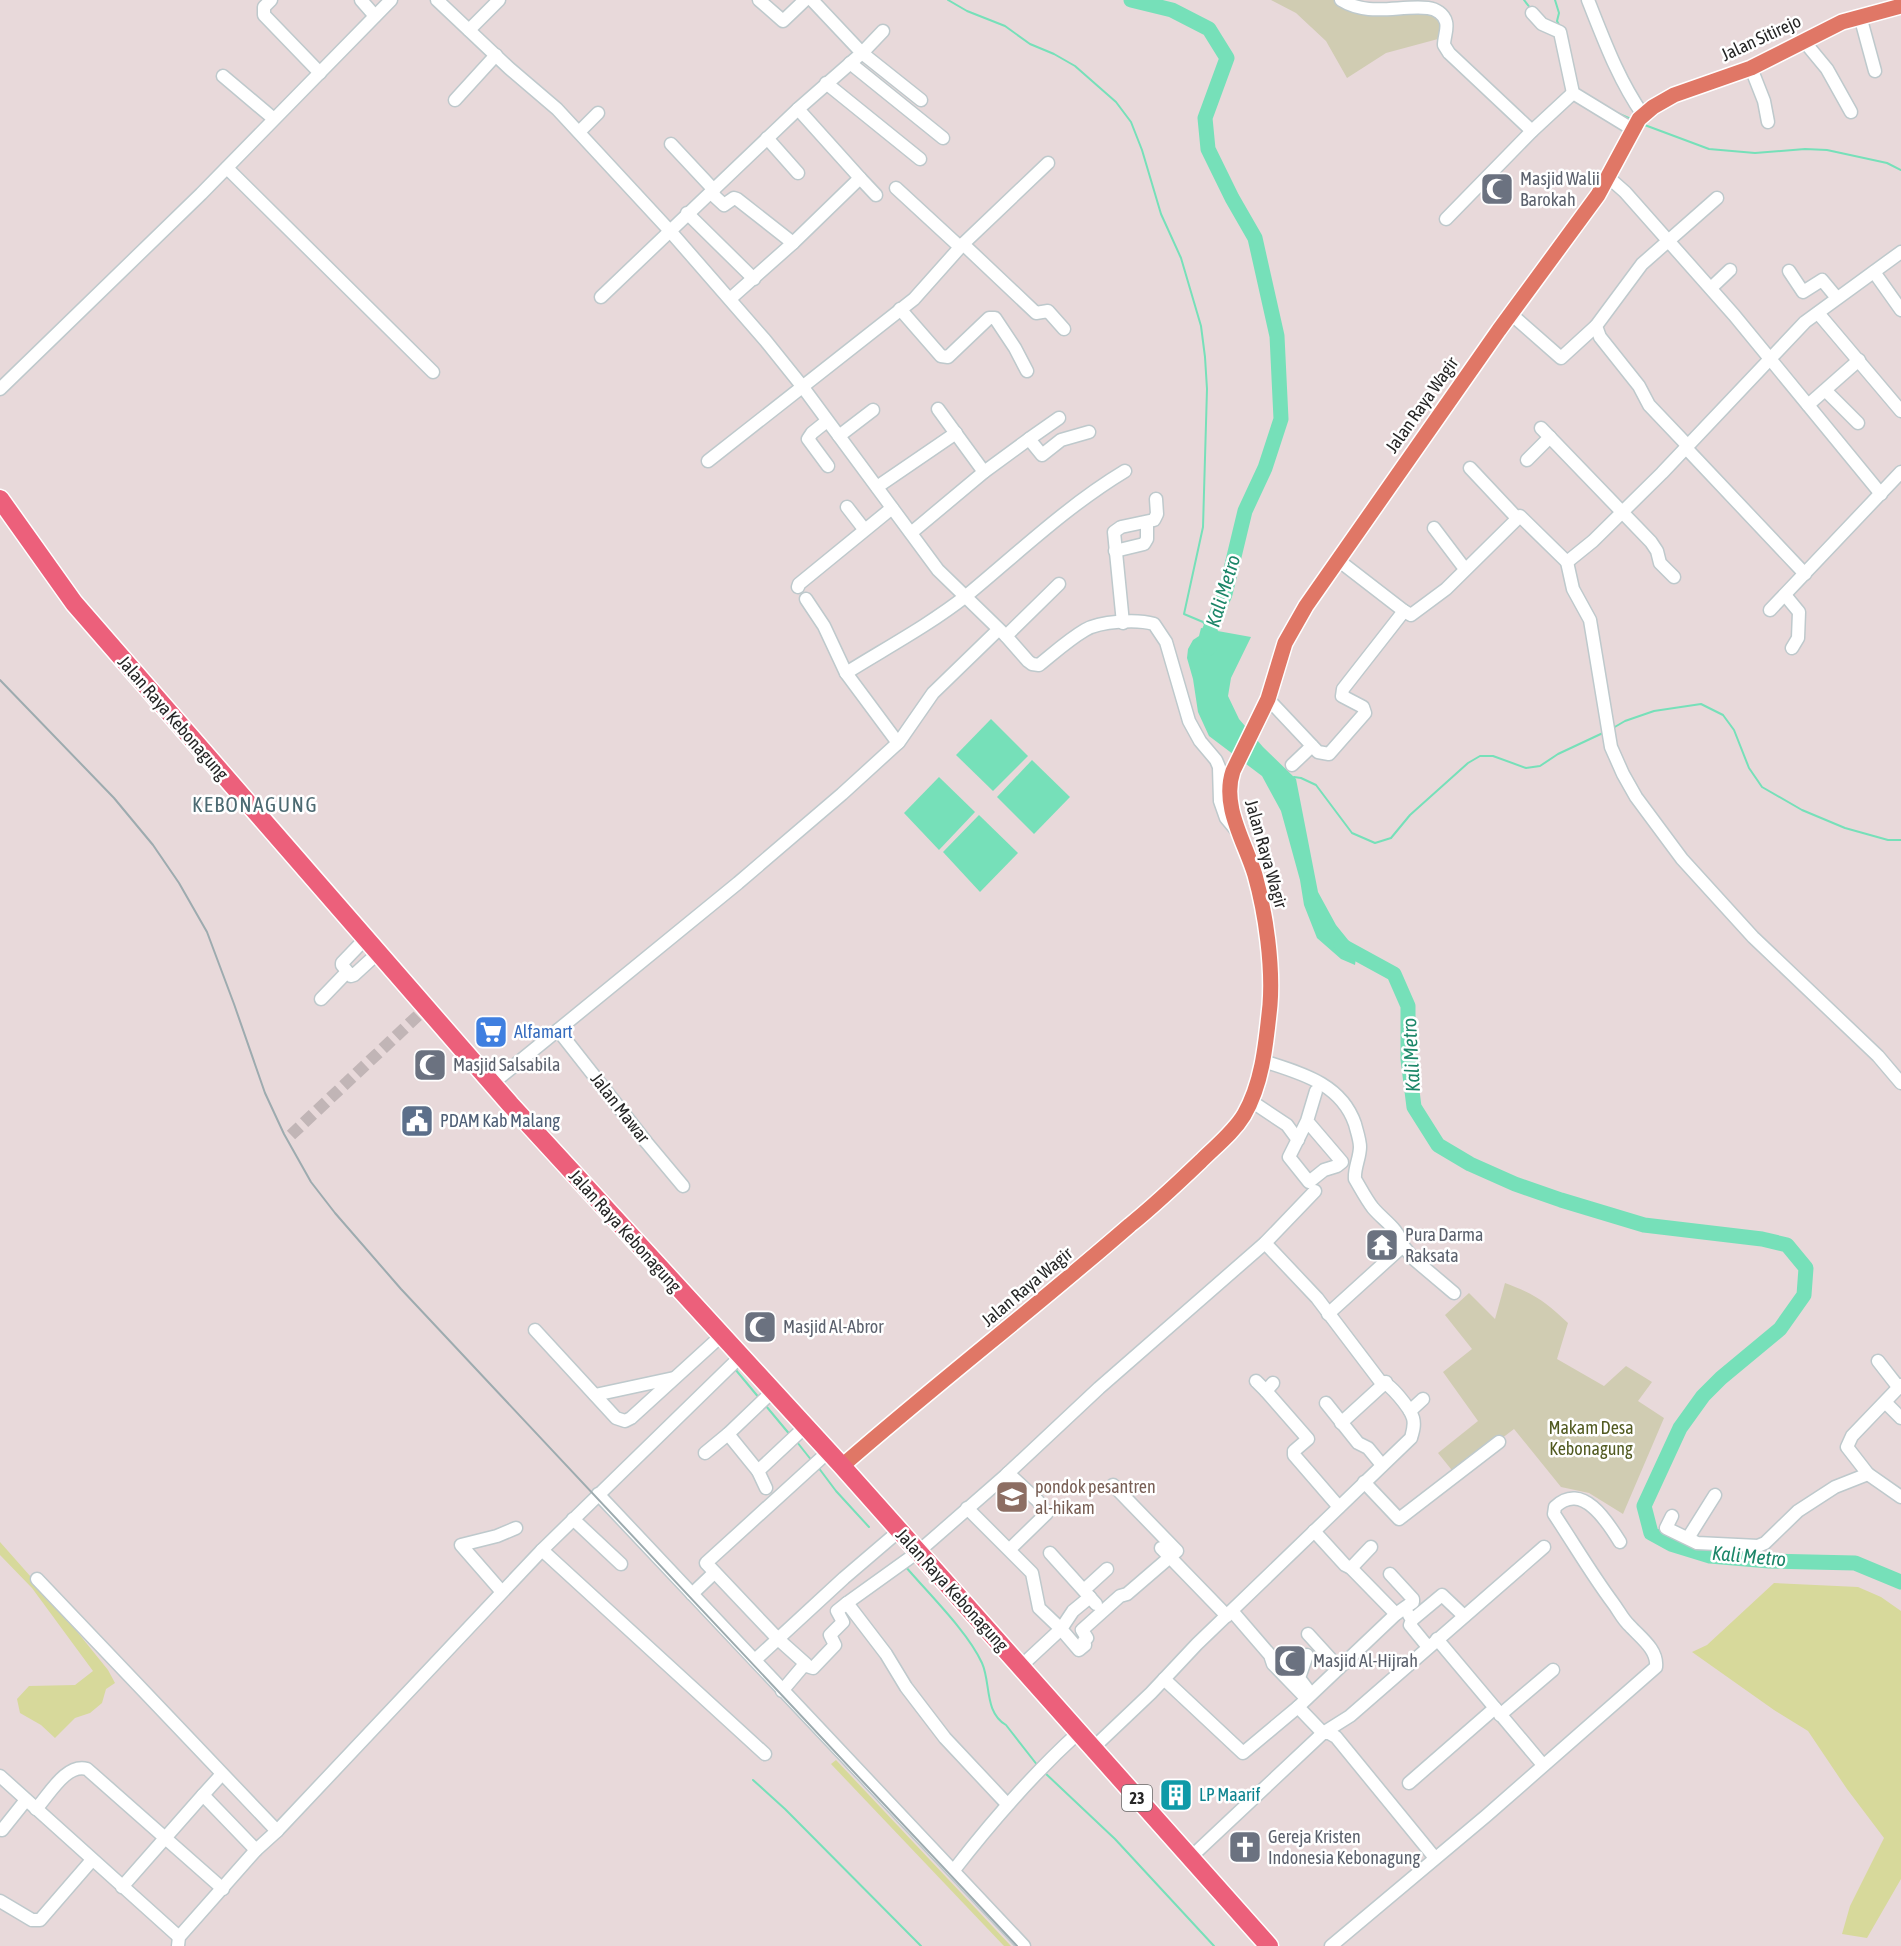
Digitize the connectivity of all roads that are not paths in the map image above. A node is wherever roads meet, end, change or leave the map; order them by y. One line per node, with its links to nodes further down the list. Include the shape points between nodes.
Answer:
1 (271, 0): 23 (street, via 264,15)
2 (361, 0): 13 (street)
3 (391, 0): 13 (street)
4 (437, 0): 15 (street)
5 (499, 0): 15 (street)
6 (759, 0): 7 (street, via 783,21)
7 (805, 0)
8 (812, 0): 18 (street)
9 (1341, 0): 35 (street, via 1359,8 1437,10 1446,20 1444,45 1449,52)
10 (1588, 0): 33 (street)
11 (1901, 6): 14 (main road, Jalan Sitirejo)
12 (1532, 13): 26 (street, via 1542,24 1560,32)
13 (375, 16): 23 (street)
14 (1860, 16): 17 (main road, Jalan Sitirejo); 22 (street)
15 (469, 30): 19 (street)
16 (883, 31): 18 (street)
17 (1803, 40): 21 (main road, Jalan Sitirejo); 31 (street, via 1827,69)
18 (862, 53): 20 (street); 28 (street)
19 (496, 55): 27 (street); 36 (street)
20 (850, 63): 25 (street); 38 (street)
21 (1751, 68): 33 (main road, Jalan Sitirejo, via 1674,95); 34 (street)
22 (1875, 71)
23 (320, 73): 32 (street)
24 (223, 76): 32 (street)
25 (826, 83): 29 (street); 40 (street)
26 (1573, 93): 33 (street); 35 (street)
27 (455, 100)
28 (921, 100)
29 (798, 109): 37 (street); 45 (street)
30 (598, 112): 36 (street)
31 (1851, 112)
32 (274, 119): 42 (street)
33 (1637, 122): 44 (main road, Jalan Raya Wagir)
34 (1768, 122)
35 (1532, 131): 51 (street)
36 (579, 132): 52 (street)
37 (767, 138): 43 (street); 47 (street)
38 (943, 138)
39 (671, 144): 47 (street)
40 (920, 159)
41 (1048, 163): 55 (street)
42 (227, 168): 74 (street); 76 (street)
43 (798, 172)
44 (1608, 177): 53 (street); 68 (main road, Jalan Raya Wagir, via 1583,218)
45 (860, 178): 48 (street); 54 (street)
46 (896, 188): 55 (street)
47 (712, 191): 50 (street); 54 (street, via 724,205 737,199)
48 (876, 195)
49 (1717, 198): 53 (street)
50 (687, 213): 52 (street); 60 (street)
51 (1446, 219)
52 (670, 231): 62 (street); 64 (street)
53 (1669, 241): 61 (street); 69 (street, via 1642,264)
54 (793, 243): 60 (street)
55 (962, 246): 65 (street); 70 (street, via 1036,313 1048,311)
56 (1901, 252): 59 (street)
57 (1730, 270): 61 (street)
58 (1789, 271): 63 (street, via 1803,292 1822,280)
59 (1874, 272): 63 (street); 66 (street)
60 (754, 279): 64 (street)
61 (1711, 288): 71 (street)
62 (601, 297)
63 (1837, 298): 67 (street)
64 (730, 299): 75 (street)
65 (900, 309): 73 (street, via 941,356 948,357 989,318 995,318); 75 (street)
66 (1901, 310)
67 (1818, 313): 71 (street); 72 (street)
68 (1511, 314): 69 (street, via 1561,358); 110 (main road, Jalan Raya Wagir)
69 (1596, 326): 89 (street, via 1649,405)
70 (1064, 329)
71 (1770, 357): 78 (street); 89 (street)
72 (1859, 360): 77 (street); 81 (street)
73 (1027, 371)
74 (433, 372)
75 (802, 386): 83 (street); 91 (street)
76 (0, 389)
77 (1826, 391): 78 (street); 84 (street)
78 (1808, 405): 98 (street)
79 (938, 409): 86 (street)
80 (873, 410): 87 (street)
81 (1901, 411)
82 (1059, 418): 88 (street)
83 (827, 421): 87 (street); 92 (street, via 808,439)
84 (1858, 423)
85 (1089, 432): 88 (street, via 1065,438 1042,455)
86 (956, 433): 95 (street); 97 (street)
87 (839, 436): 97 (street)
88 (1029, 439): 95 (street)
89 (1687, 447): 103 (street); 113 (street)
90 (1527, 460): 103 (street, via 1545,432)
91 (708, 461)
92 (828, 466)
93 (1470, 468): 104 (street)
94 (1125, 471): 118 (street, via 1095,489)
95 (984, 472): 108 (street)
96 (1901, 472): 98 (street)
97 (877, 487): 102 (street)
98 (1881, 494): 113 (street)
99 (1156, 499): 105 (street, via 1156,517)
100 (0, 500): 131 (highway, Jalan Raya Kebonagung / 23, via 74,603)
101 (847, 507): 107 (street)
102 (892, 508): 107 (street); 108 (street)
103 (1622, 513): 111 (street); 114 (street, via 1651,542 1660,563)
104 (1517, 518): 111 (street, via 1521,516); 112 (street)
105 (1146, 522): 109 (street, via 1144,544); 109 (street, via 1116,529)
106 (1434, 528): 112 (street)
107 (864, 529): 115 (street)
108 (910, 533): 118 (street)
109 (1115, 551): 122 (street)
110 (1338, 560): 121 (street); 126 (main road, Jalan Raya Wagir, via 1285,643)
111 (1567, 562): 138 (street, via 1576,597 1590,620 1611,747 1636,797 1682,860 1753,937 1878,1056)
112 (1465, 569): 121 (street, via 1413,614)
113 (1805, 574): 117 (street)
114 (1674, 577)
115 (800, 584)
116 (1059, 584): 123 (street)
117 (1785, 595): 120 (street); 124 (street, via 1799,612 1798,638)
118 (964, 597): 123 (street); 125 (street)
119 (806, 599): 125 (street)
120 (1770, 610)
121 (1404, 611): 128 (street, via 1341,693 1363,707 1364,715 1329,754)
122 (1123, 622): 123 (street, via 1087,629 1036,665); 130 (street, via 1154,624 1166,642 1189,722 1219,767 1218,793 1225,816)
123 (1002, 633): 127 (street, via 933,693)
124 (1792, 648)
125 (846, 673): 127 (street)
126 (1268, 699): 128 (street); 130 (main road, Jalan Raya Wagir, via 1229,782 1229,796)
127 (898, 743): 135 (street, via 738,883)
128 (1312, 746): 129 (street)
129 (1292, 765)
130 (1242, 838): 136 (main road, Jalan Raya Wagir, via 1265,923 1270,1003)
131 (366, 938): 132 (highway, Jalan Raya Kebonagung / 23); 133 (street, via 342,963)
132 (378, 952): 133 (street, via 354,975); 137 (highway, Jalan Raya Kebonagung / 23)
133 (347, 972): 134 (street)
134 (321, 999)
135 (558, 1030): 137 (street); 141 (street, Jalan Mawar)
136 (1263, 1061): 140 (main road, Jalan Raya Wagir); 144 (street, via 1326,1085 1344,1104 1352,1116 1360,1148 1355,1179 1374,1208 1399,1234)
137 (493, 1083): 148 (highway, Jalan Raya Kebonagung / 23)
138 (1901, 1083)
139 (1316, 1091): 140 (street, via 1303,1130 1287,1125)
140 (1251, 1101): 169 (main road, Jalan Raya Wagir, via 1232,1131 1153,1206)
141 (683, 1186)
142 (1315, 1191): 143 (street)
143 (1265, 1243): 146 (street); 171 (street, via 1098,1388)
144 (1403, 1245): 145 (street); 146 (street)
145 (1454, 1293)
146 (1328, 1314): 153 (street, via 1380,1380)
147 (535, 1330): 155 (street)
148 (721, 1336): 149 (highway, Jalan Raya Kebonagung / 23); 151 (street)
149 (741, 1356): 156 (highway, Jalan Raya Kebonagung / 23); 176 (street)
150 (1878, 1361): 154 (street)
151 (676, 1377): 155 (street); 155 (street, via 625,1421 616,1418)
152 (1256, 1381): 179 (street, via 1269,1387 1307,1437 1294,1455)
153 (1386, 1382): 160 (street); 162 (street)
154 (1900, 1386): 159 (street)
155 (594, 1395)
156 (768, 1396): 163 (highway, Jalan Raya Kebonagung / 23); 164 (street)
157 (1423, 1399): 160 (street)
158 (1326, 1403): 162 (street)
159 (1886, 1403): 161 (street); 172 (street, via 1848,1443 1849,1452)
160 (1410, 1412): 168 (street, via 1414,1425 1411,1438)
161 (1901, 1418)
162 (1341, 1423): 168 (street)
163 (801, 1431): 167 (highway, Jalan Raya Kebonagung / 23); 170 (street)
164 (728, 1434): 166 (street); 170 (street)
165 (1499, 1442): 173 (street, via 1400,1518)
166 (705, 1453)
167 (819, 1461): 169 (highway, Jalan Raya Kebonagung / 23); 200 (street, via 706,1563)
168 (1382, 1465): 173 (street)
169 (842, 1466): 187 (highway, Jalan Raya Kebonagung / 23)
170 (758, 1471): 175 (street)
171 (1008, 1473): 180 (street); 192 (street, via 1047,1513)
172 (1868, 1474): 178 (street); 183 (street, via 1836,1487)
173 (1364, 1482): 179 (street)
174 (1113, 1485): 195 (street, via 1176,1548 1177,1551)
175 (766, 1488)
176 (598, 1494): 182 (street); 204 (street)
177 (1716, 1495): 186 (street)
178 (1901, 1497)
179 (1340, 1507): 185 (street)
180 (967, 1508): 192 (street); 196 (street)
181 (1672, 1516): 186 (street, via 1666,1528)
182 (573, 1519): 193 (street); 197 (street)
183 (1783, 1525): 186 (street, via 1758,1546 1705,1544); 189 (street)
184 (516, 1528): 203 (street, via 461,1545)
185 (1314, 1531): 198 (street); 208 (street)
186 (1688, 1538)
187 (889, 1540): 196 (highway, Jalan Raya Kebonagung / 23); 213 (street)
188 (1620, 1542): 229 (street, via 1600,1512 1586,1503 1572,1497 1555,1507 1554,1514 1598,1582 1626,1623 1654,1654 1656,1668)
189 (1777, 1544)
190 (1371, 1547): 198 (street)
191 (1544, 1547): 209 (street)
192 (1010, 1549): 211 (street, via 1032,1573 1040,1610)
193 (542, 1550): 203 (street); 228 (street)
194 (1050, 1553): 205 (street)
195 (1166, 1553): 208 (street); 211 (street, via 1127,1594 1082,1630 1087,1638 1079,1650)
196 (908, 1559): 206 (street); 218 (highway, Jalan Raya Kebonagung / 23)
197 (621, 1564)
198 (1351, 1568): 207 (street)
199 (1107, 1569): 205 (street)
200 (714, 1573): 204 (street); 213 (street)
201 (1390, 1574): 207 (street, via 1413,1599)
202 (37, 1579): 230 (street)
203 (502, 1592): 238 (street)
204 (692, 1594): 216 (street)
205 (1090, 1597): 211 (street, via 1073,1611)
206 (847, 1603): 217 (street, via 837,1611 843,1622 831,1635 835,1645 813,1668); 235 (street, via 945,1738)
207 (1400, 1612): 210 (street); 219 (street)
208 (1229, 1614): 221 (street); 223 (street, via 1270,1655 1273,1664)
209 (1464, 1616): 210 (street, via 1442,1595); 214 (street)
210 (1412, 1620): 214 (street, via 1410,1625)
211 (1061, 1629): 218 (street)
212 (1308, 1634): 219 (street)
213 (778, 1639): 216 (street); 217 (street)
214 (1433, 1643): 224 (street); 226 (street, via 1350,1716)
215 (1307, 1655): 223 (street, via 1299,1678)
216 (754, 1660): 222 (street)
217 (806, 1664): 222 (street)
218 (1020, 1667): 225 (highway, Jalan Raya Kebonagung / 23)
219 (1339, 1668): 223 (street)
220 (1553, 1670): 224 (street)
221 (1164, 1679): 223 (street, via 1243,1753); 227 (street)
222 (782, 1691): 244 (street)
223 (1305, 1699): 226 (street)
224 (1495, 1709): 229 (street); 232 (street)
225 (1078, 1733): 227 (highway, Jalan Raya Kebonagung / 23); 235 (street)
226 (1323, 1733): 241 (street); 242 (street, via 1336,1737)
227 (1092, 1749): 241 (highway, Jalan Raya Kebonagung / 23)
228 (765, 1754)
229 (1543, 1765): 242 (street)
230 (222, 1774): 233 (street); 238 (street)
231 (0, 1776): 234 (street)
232 (1406, 1780)
233 (202, 1795): 239 (street); 240 (street)
234 (26, 1800): 236 (street); 237 (street)
235 (1006, 1804): 244 (street)
236 (36, 1809): 239 (street, via 70,1772 85,1768); 243 (street)
237 (2, 1830)
238 (277, 1831): 240 (street)
239 (165, 1839): 245 (street); 246 (street)
240 (256, 1850): 246 (street)
241 (1190, 1858): 250 (highway, Jalan Raya Kebonagung / 23)
242 (1435, 1858): 251 (street)
243 (92, 1860): 245 (street); 247 (street, via 40,1920 32,1920)
244 (954, 1870): 249 (street)
245 (122, 1887): 248 (street)
246 (223, 1889): 248 (street)
247 (0, 1901)
248 (178, 1942)
249 (1024, 1946)
250 (1269, 1946)
251 (1331, 1946)

